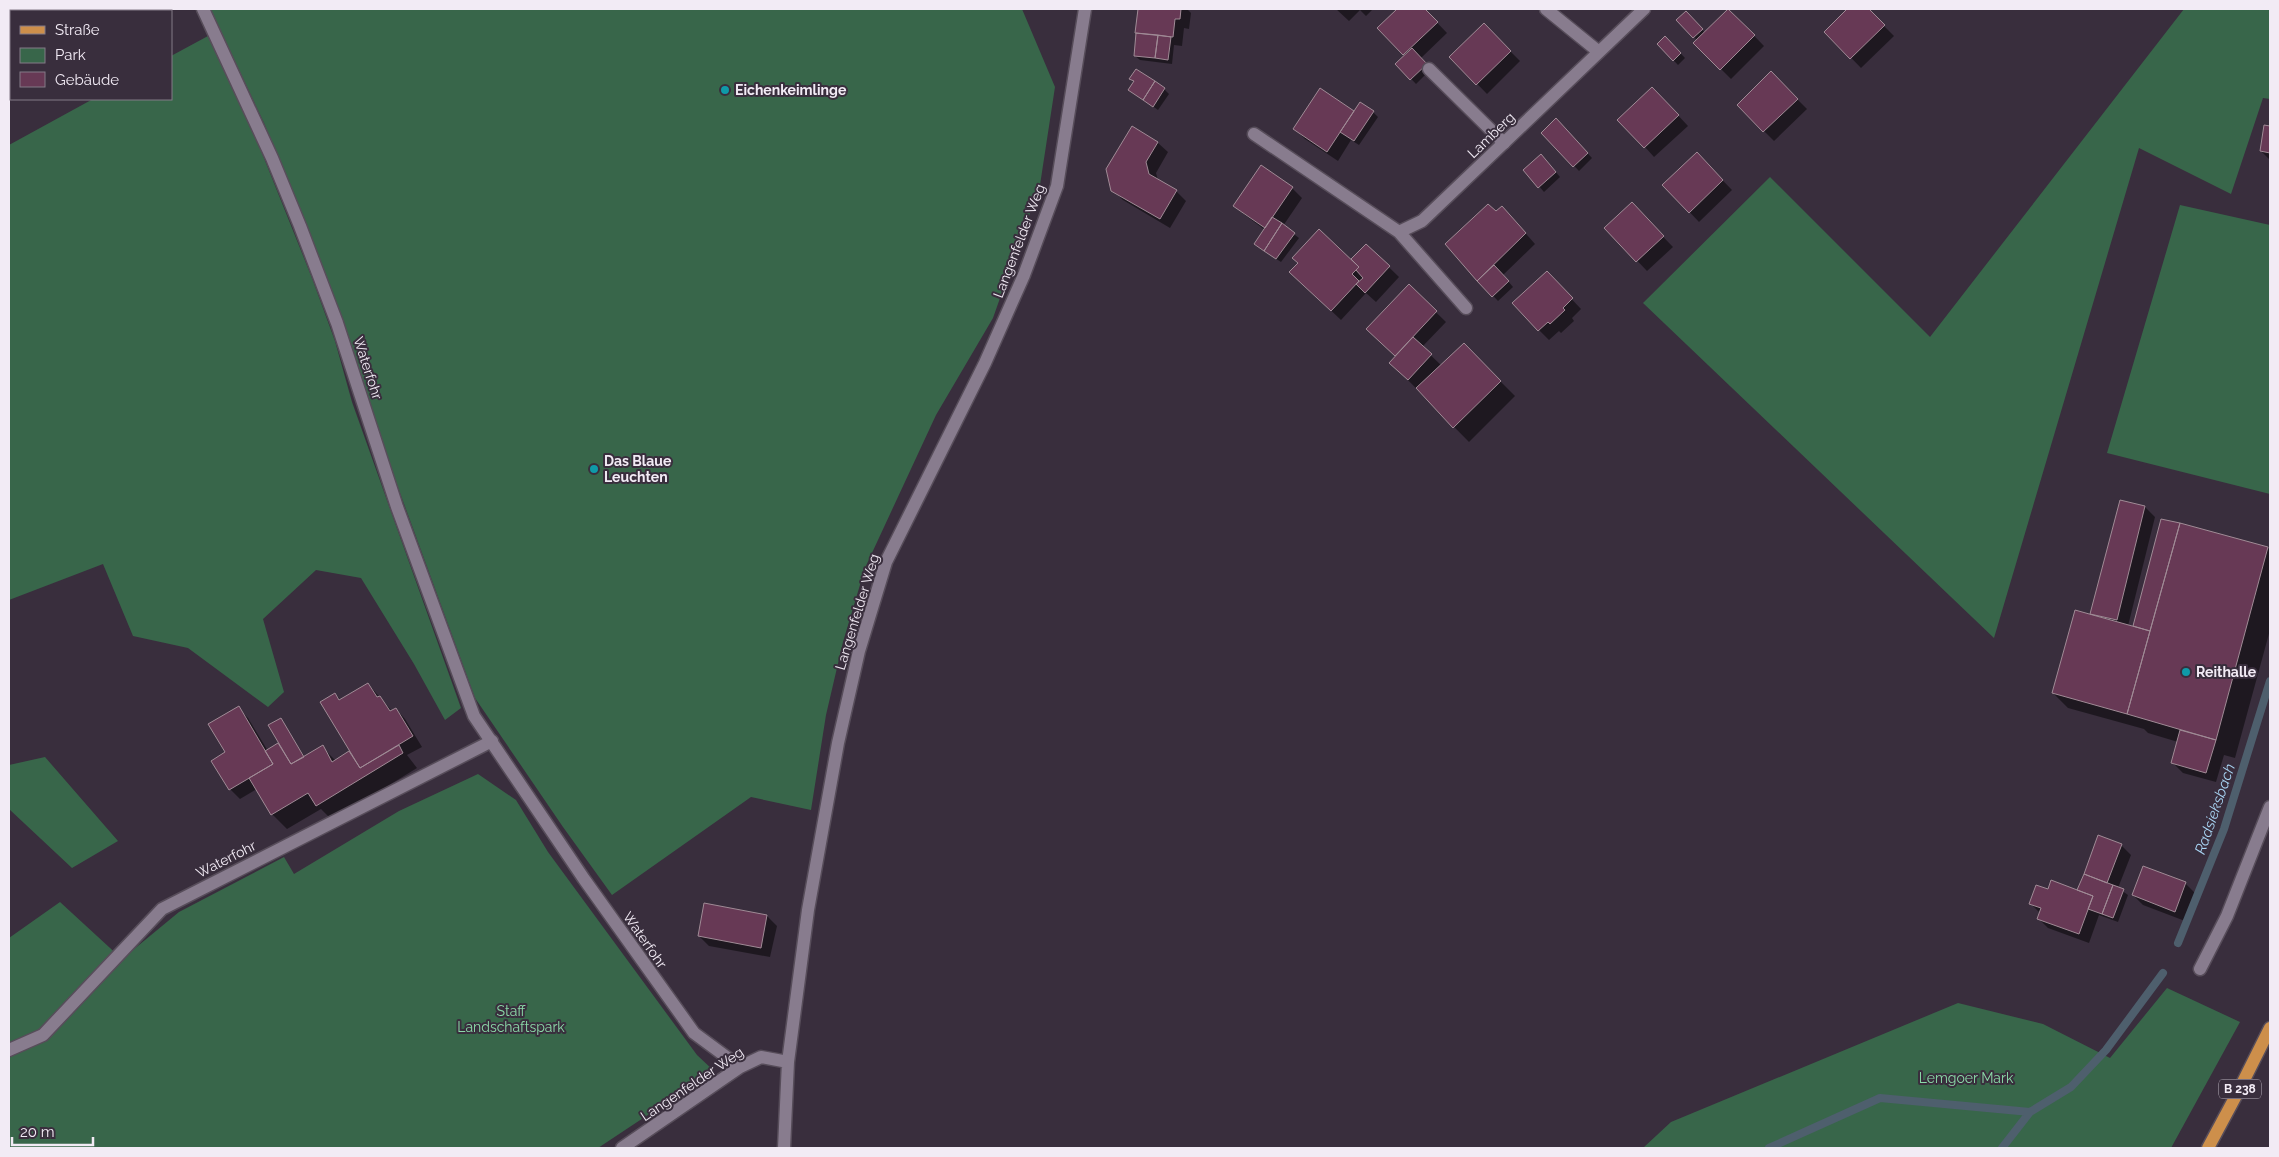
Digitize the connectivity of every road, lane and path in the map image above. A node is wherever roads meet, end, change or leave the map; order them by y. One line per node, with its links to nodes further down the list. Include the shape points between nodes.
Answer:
1 (203, 9): 11 (street, Waterfohr, via 300,226 337,323 397,507 474,716)
2 (1085, 9): 16 (street, Langenfelder Weg, via 1057,186 1024,275 985,363 886,562 859,651 838,743 808,910)
3 (1546, 9): 5 (street)
4 (1644, 9): 5 (street, Lamberg)
5 (1599, 52): 8 (street, Lamberg)
6 (1429, 69): 8 (street)
7 (1254, 134): 9 (street)
8 (1504, 143): 9 (street, Lamberg, via 1422,221)
9 (1399, 232): 10 (street)
10 (1466, 308)
11 (492, 741): 15 (street, Waterfohr, via 162,909 43,1036); 17 (street, Waterfohr, via 584,879 694,1033)
12 (2270, 807): 13 (street, via 2227,916)
13 (2200, 969)
14 (2270, 1028): 20 (main road, B 238)
15 (9, 1050)
16 (788, 1062): 17 (street, Langenfelder Weg, via 761,1057); 19 (street)
17 (740, 1067): 18 (street, Langenfelder Weg)
18 (622, 1148)
19 (784, 1148)
20 (2208, 1148)

